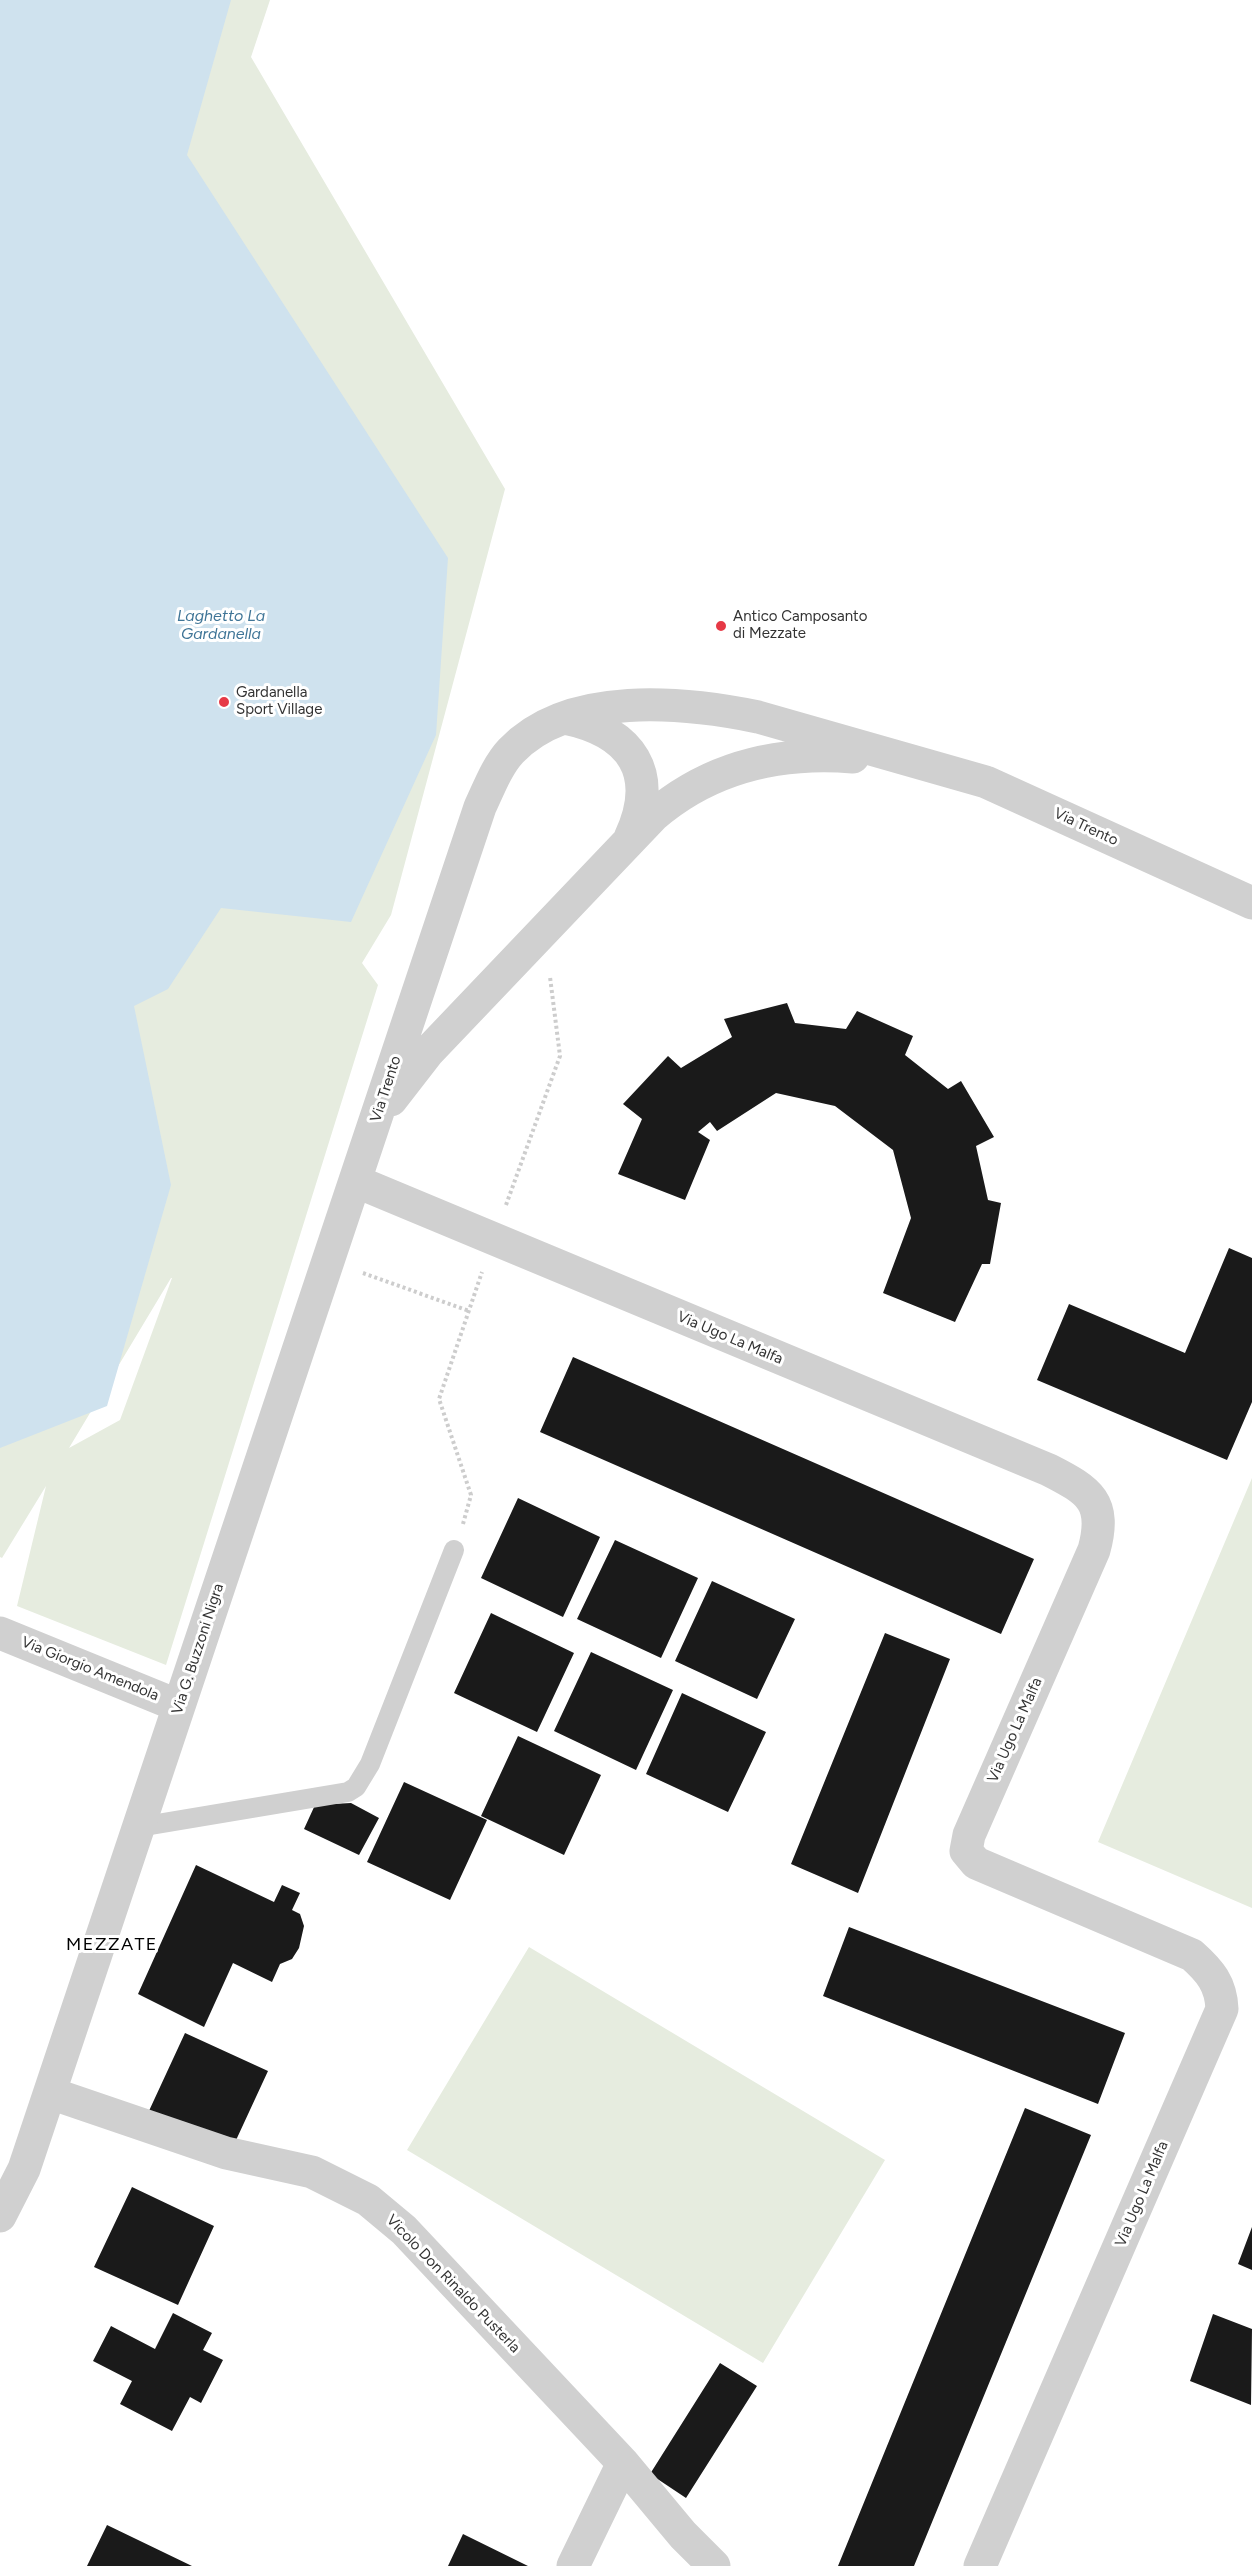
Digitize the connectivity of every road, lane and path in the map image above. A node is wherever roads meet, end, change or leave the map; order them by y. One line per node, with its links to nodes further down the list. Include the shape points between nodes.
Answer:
1 (565, 718): 2 (street, Via Trento, via 650,704 725,710); 3 (street, Via Trento, via 605,730 636,761 642,801); 5 (street, Via Trento, via 523,739 509,752 493,779 480,807)
2 (915, 762): 3 (street, Via Trento, via 797,756 732,768 675,797); 4 (street, Via Trento, via 1007,790)
3 (627, 842): 5 (street, Via Trento, via 429,1052)
4 (1252, 903)
5 (372, 1129): 6 (street, Via G. Buzzoni Nigra)
6 (355, 1181): 7 (street, Via G. Buzzoni Nigra); 19 (street, Via Ugo La Malfa, via 1049,1470 1087,1493 1096,1506 1100,1526 1094,1550 969,1835 966,1851 976,1863 1192,1955 1211,1972 1222,1991 1222,2009)
7 (332, 1250): 8 (path, via 366,1261 362,1275); 11 (street, Via G. Buzzoni Nigra)
8 (469, 1311)
9 (454, 1550): 12 (lane, via 369,1764 356,1787 348,1792)
10 (0, 1633): 11 (street, Via Giorgio Amendola)
11 (179, 1706): 12 (street, Via G. Buzzoni Nigra)
12 (139, 1827): 13 (street, Via G. Buzzoni Nigra)
13 (50, 2093): 14 (street, Via G. Buzzoni Nigra); 16 (street, Vicolo Don Rinaldo Pusterla, via 226,2153 312,2172 368,2200 404,2230)
14 (12, 2164): 15 (street, Via G. Buzzoni Nigra)
15 (0, 2216)
16 (623, 2463): 17 (street); 18 (street, Vicolo Don Rinaldo Pusterla)
17 (573, 2566)
18 (714, 2566)
19 (980, 2566)

